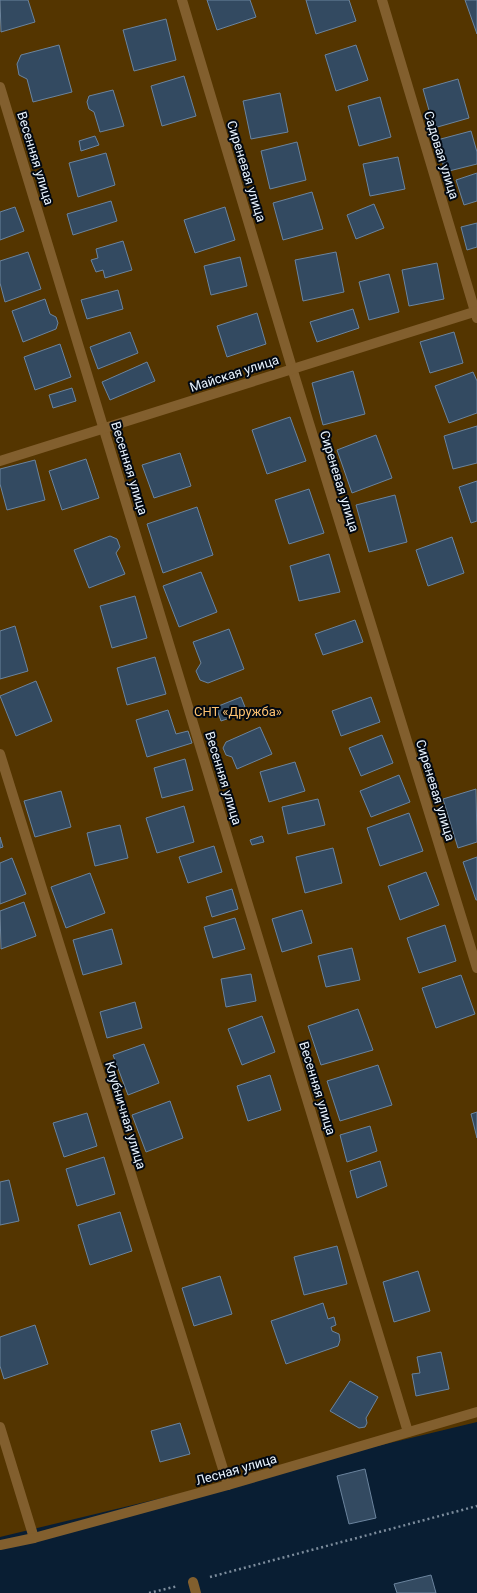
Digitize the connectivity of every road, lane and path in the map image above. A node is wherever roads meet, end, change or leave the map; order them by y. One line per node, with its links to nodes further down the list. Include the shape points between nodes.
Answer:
1 (182, 0): 5 (street, Сиреневая улица)
2 (382, 0): 4 (street, Садовая улица)
3 (0, 86): 6 (street, Весенняя улица)
4 (476, 313): 5 (street, Майская улица)
5 (292, 368): 6 (street, Майская улица); 9 (street, Сиреневая улица)
6 (105, 429): 7 (street, Майская улица); 12 (street, Весенняя улица)
7 (0, 461)
8 (0, 754): 13 (street, Клубничная улица)
9 (477, 968)
10 (477, 1412): 12 (street, Лесная улица)
11 (0, 1427): 15 (street)
12 (408, 1432): 13 (street, Лесная улица)
13 (228, 1485): 15 (street, Лесная улица)
14 (477, 1506): 17 (path)
15 (34, 1538): 16 (street, Лесная улица)
16 (0, 1545)
17 (193, 1582): 18 (path); 19 (street)
18 (149, 1593)
19 (196, 1593)

